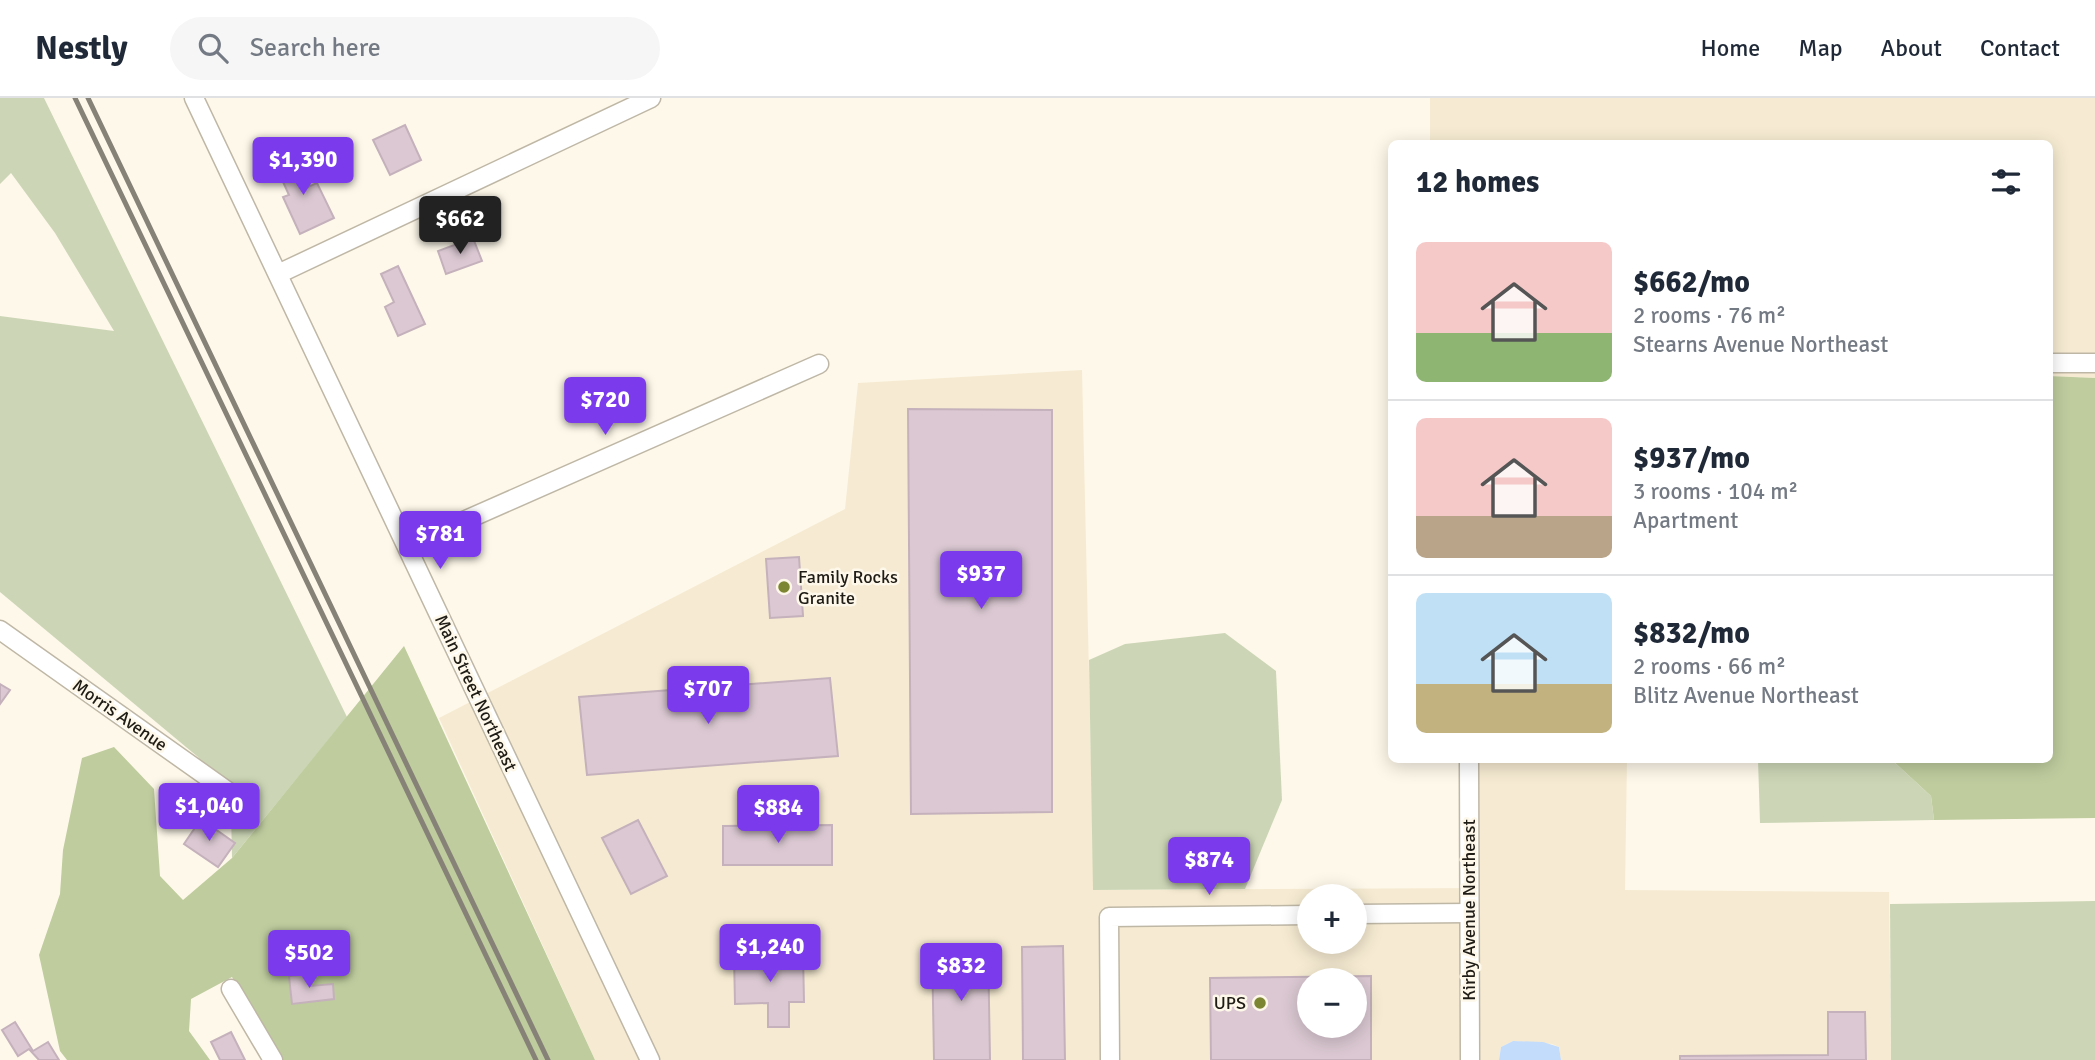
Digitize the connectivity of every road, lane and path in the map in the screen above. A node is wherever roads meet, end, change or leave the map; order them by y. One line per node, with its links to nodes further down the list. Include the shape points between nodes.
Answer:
1 (194, 98): 3 (street, Main Street Northeast)
2 (651, 98): 3 (street)
3 (278, 274): 7 (street, Main Street Northeast)
4 (2053, 363): 5 (street)
5 (2095, 363)
6 (819, 364): 7 (street)
7 (407, 546): 16 (street, Main Street Northeast)
8 (0, 630): 10 (street, Morris Avenue)
9 (1469, 763): 11 (street, Kirby Avenue Northeast)
10 (240, 800)
11 (1469, 913): 13 (street); 18 (street, Kirby Avenue Northeast)
12 (1297, 915): 17 (street, via 1109,918)
13 (1367, 915)
14 (231, 989): 15 (street)
15 (273, 1060)
16 (650, 1060)
17 (1110, 1060)
18 (1470, 1060)

